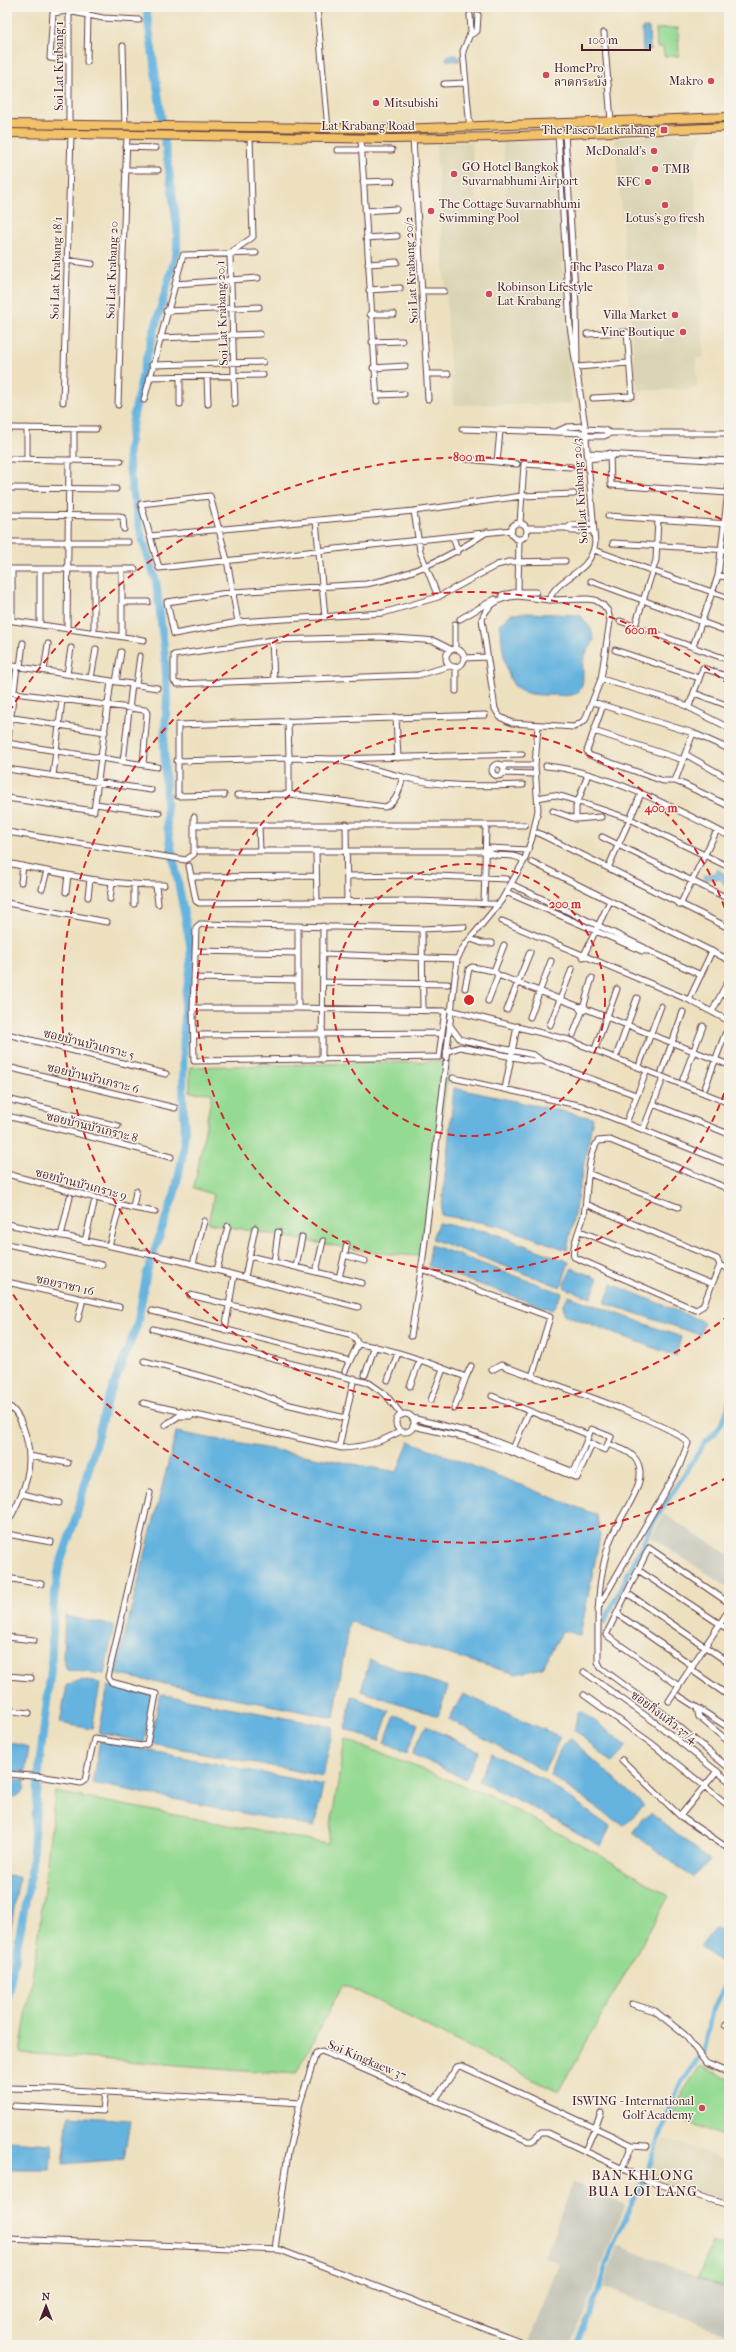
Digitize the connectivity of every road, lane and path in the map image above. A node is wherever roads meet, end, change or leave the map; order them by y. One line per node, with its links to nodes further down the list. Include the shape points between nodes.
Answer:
1 (317, 7): 23 (street)
2 (69, 9): 3 (street); 10 (street, Soi Lat Krabang 1); 10 (street, via 52,14 50,58)
3 (88, 14): 6 (street, via 103,18); 11 (street)
4 (470, 15): 8 (street)
5 (478, 15): 8 (street, via 478,32)
6 (139, 20)
7 (604, 33): 16 (street)
8 (470, 35): 13 (street, via 463,47)
9 (123, 46): 19 (street)
10 (67, 60): 18 (street, Soi Lat Krabang 1)
11 (87, 62)
12 (444, 84): 13 (street)
13 (465, 84): 21 (street)
14 (729, 117): 15 (main road, Lat Krabang Road)
15 (698, 118): 16 (main road, Lat Krabang Road); 22 (main road)
16 (611, 121): 21 (main road, Lat Krabang Road)
17 (7, 124): 18 (main road, Lat Krabang Road)
18 (69, 125): 19 (main road, Lat Krabang Road)
19 (125, 126): 23 (main road, Lat Krabang Road)
20 (729, 127): 22 (main road, Lat Krabang Road)
21 (470, 128): 24 (main road, Lat Krabang Road)
22 (699, 128): 27 (main road, Lat Krabang Road)
23 (328, 129): 24 (main road, Lat Krabang Road)
24 (390, 129): 32 (main road)
25 (7, 133): 26 (main road, Lat Krabang Road)
26 (71, 134): 28 (main road, Lat Krabang Road); 52 (street, Soi Lat Krabang 18/1)
27 (561, 134): 30 (main road, Lat Krabang Road); 42 (street, Soi Lat Krabang 20/3); 43 (street, Soi Lat Krabang 20/3)
28 (126, 135): 29 (main road, Lat Krabang Road); 33 (street, Soi Lat Krabang 20)
29 (250, 137): 31 (main road, Lat Krabang Road); 50 (street, Soi Lat Krabang 20/1, via 253,237)
30 (413, 138): 32 (main road, Lat Krabang Road); 61 (street, Soi Lat Krabang 20/2)
31 (361, 139): 32 (main road, Lat Krabang Road); 36 (street)
32 (391, 139)
33 (126, 147): 34 (street); 38 (street, Soi Lat Krabang 20)
34 (156, 148)
35 (337, 150): 36 (street)
36 (362, 150): 37 (street); 41 (street)
37 (392, 150)
38 (126, 170): 39 (street); 102 (street, Soi Lat Krabang 20)
39 (158, 170)
40 (392, 181): 41 (street)
41 (363, 182): 45 (street)
42 (561, 186): 43 (street); 47 (street, Soi Lat Krabang 20/3)
43 (568, 186): 46 (street, Soi Lat Krabang 20/3)
44 (396, 209): 45 (street)
45 (365, 211): 49 (street)
46 (571, 232): 47 (street); 63 (street, Soi Lat Krabang 20/3)
47 (564, 233): 64 (street, Soi Lat Krabang 20/3)
48 (397, 236): 49 (street)
49 (366, 238): 55 (street)
50 (230, 254): 51 (street); 57 (street, Soi Lat Krabang 20/1); 58 (street, via 183,254)
51 (256, 254)
52 (66, 260): 54 (street); 98 (street, Soi Lat Krabang 18/1)
53 (397, 262): 55 (street)
54 (92, 264)
55 (368, 264): 60 (street)
56 (258, 278): 57 (street)
57 (230, 280): 58 (street); 66 (street, Soi Lat Krabang 20/1)
58 (175, 284): 67 (street)
59 (400, 288): 60 (street)
60 (369, 290): 68 (street)
61 (422, 291): 62 (street); 85 (street, Soi Lat Krabang 20/2)
62 (444, 291)
63 (576, 305): 64 (street); 70 (street, Soi Lat Krabang 20/3)
64 (568, 306): 71 (street, Soi Lat Krabang 20/3)
65 (259, 307): 66 (street)
66 (231, 309): 67 (street); 74 (street, Soi Lat Krabang 20/1)
67 (166, 311): 75 (street)
68 (370, 314): 69 (street); 77 (street)
69 (394, 314)
70 (577, 325): 71 (street); 80 (street, Soi Lat Krabang 20/3)
71 (570, 326): 80 (street, Soi Lat Krabang 20/3, via 572,349)
72 (260, 334): 74 (street)
73 (587, 334): 81 (street, via 627,332)
74 (232, 336): 75 (street); 79 (street, Soi Lat Krabang 20/1)
75 (160, 338): 82 (street)
76 (402, 341): 77 (street)
77 (372, 342): 84 (street)
78 (263, 362): 79 (street)
79 (234, 364): 82 (street); 90 (street, Soi Lat Krabang 20/1)
80 (577, 364): 81 (street); 109 (street, Soi Lat Krabang 20/3)
81 (629, 364): 94 (street, via 632,396)
82 (152, 365): 88 (street)
83 (405, 366): 84 (street)
84 (373, 368): 93 (street)
85 (427, 374): 86 (street); 96 (street, Soi Lat Krabang 20/2)
86 (448, 374)
87 (263, 376): 90 (street)
88 (149, 377): 91 (street); 95 (street)
89 (208, 377): 90 (street); 91 (street); 100 (street)
90 (234, 377): 101 (street, Soi Lat Krabang 20/1)
91 (180, 378): 99 (street)
92 (404, 394): 93 (street)
93 (376, 395): 97 (street)
94 (593, 398)
95 (144, 400)
96 (428, 400)
97 (377, 401)
98 (63, 402)
99 (180, 404)
100 (208, 404)
101 (235, 404)
102 (118, 406)
103 (7, 428): 104 (street)
104 (27, 428): 105 (street); 114 (street)
105 (74, 429): 106 (street); 117 (street)
106 (96, 429)
107 (462, 429): 108 (street)
108 (500, 431): 109 (street); 120 (street)
109 (585, 431): 110 (street, via 604,436 611,433); 111 (street, Soi Lat Krabang 20/3)
110 (729, 433)
111 (587, 453): 112 (street); 116 (street, Soi Lat Krabang 20/3)
112 (610, 455): 116 (street); 119 (street); 127 (street, via 611,485)
113 (7, 459): 114 (street)
114 (27, 459): 117 (street)
115 (466, 459): 120 (street)
116 (588, 459): 137 (street, Soi Lat Krabang 20/3)
117 (71, 460): 118 (street); 125 (street)
118 (121, 461)
119 (729, 461)
120 (497, 462): 121 (street)
121 (517, 464)
122 (571, 467): 129 (street, via 524,464)
123 (729, 483): 127 (street)
124 (7, 488): 125 (street)
125 (68, 488): 126 (street); 132 (street)
126 (116, 489)
127 (728, 493): 138 (street)
128 (574, 494): 129 (street)
129 (522, 496): 130 (street); 136 (street)
130 (414, 511): 135 (street); 149 (street)
131 (7, 515): 132 (street)
132 (68, 515): 141 (street, via 120,516 123,518); 151 (street)
133 (608, 516): 134 (street)
134 (658, 519): 138 (street); 154 (street)
135 (316, 521): 142 (street); 158 (street)
136 (520, 523): 139 (street); 143 (street, via 513,526)
137 (593, 524): 140 (street, via 572,525); 145 (street, Soi Lat Krabang 20/3)
138 (727, 524): 156 (street)
139 (527, 528): 140 (street); 148 (street, via 526,534)
140 (567, 528): 145 (street, via 572,532)
141 (124, 529)
142 (218, 530): 146 (street); 146 (street, via 208,495 141,504); 160 (street)
143 (512, 530): 144 (street); 148 (street, via 514,536)
144 (487, 532): 147 (street); 159 (street)
145 (594, 532): 155 (street, Soi Lat Krabang 20/3)
146 (150, 536): 160 (street, via 159,568)
147 (453, 537): 149 (street); 159 (street)
148 (519, 539): 162 (street)
149 (418, 541): 158 (street); 163 (street)
150 (7, 542): 151 (street)
151 (68, 542): 152 (street); 166 (street)
152 (128, 542)
153 (613, 543): 154 (street)
154 (657, 545): 156 (street); 170 (street)
155 (594, 550): 170 (street); 182 (street, Soi Lat Krabang 20/3, via 584,568 553,590)
156 (723, 550): 157 (street); 171 (street)
157 (729, 550)
158 (319, 552): 160 (street); 174 (street)
159 (458, 552): 163 (street)
160 (227, 560): 175 (street)
161 (565, 561): 162 (street)
162 (518, 562): 176 (street); 179 (street, via 497,565 485,570)
163 (426, 567): 174 (street, via 372,583); 179 (street)
164 (10, 569): 165 (street); 187 (street)
165 (40, 569): 166 (street); 191 (street)
166 (68, 569): 167 (street); 194 (street)
167 (94, 569): 168 (street); 195 (street)
168 (122, 569): 169 (street); 183 (street)
169 (135, 569)
170 (653, 569): 178 (street); 181 (street)
171 (718, 576): 172 (street); 178 (street)
172 (729, 577)
173 (591, 581): 181 (street)
174 (323, 586): 175 (street); 185 (street)
175 (234, 592): 190 (street); 190 (street, via 167,602 174,634)
176 (518, 592): 177 (street); 186 (street, via 501,596)
177 (536, 592)
178 (713, 592): 180 (street); 189 (street)
179 (438, 597): 185 (street, via 383,613)
180 (729, 598)
181 (642, 599): 189 (street); 193 (street)
182 (549, 600): 209 (street, via 510,597 500,599 488,608 482,619); 221 (street, via 595,600 606,608 610,621)
183 (122, 602): 184 (street); 197 (street)
184 (148, 602)
185 (325, 617): 190 (street)
186 (460, 619)
187 (10, 620): 191 (street)
188 (620, 620): 193 (street)
189 (702, 621): 196 (street); 202 (street)
190 (238, 622)
191 (40, 624): 194 (street)
192 (455, 624): 205 (street)
193 (635, 626): 202 (street)
194 (67, 628): 195 (street)
195 (94, 632): 197 (street)
196 (729, 632)
197 (122, 636): 198 (street)
198 (144, 640)
199 (272, 640): 205 (street, via 380,637 434,641); 222 (street); 222 (street, via 175,654 174,682 177,684)
200 (23, 643): 214 (street)
201 (48, 644): 216 (street)
202 (693, 646): 211 (street)
203 (71, 648): 217 (street)
204 (96, 649): 219 (street)
205 (453, 650): 210 (street, via 461,651); 213 (street, via 446,658)
206 (615, 650): 220 (street)
207 (121, 652): 223 (street)
208 (140, 656): 224 (street)
209 (487, 657): 210 (street); 242 (street, via 497,714 512,724)
210 (464, 658): 215 (street, via 463,664)
211 (729, 660)
212 (7, 665): 214 (street)
213 (450, 666): 215 (street); 222 (street, via 418,675)
214 (19, 667): 216 (street); 228 (street)
215 (456, 667): 227 (street)
216 (44, 671): 217 (street)
217 (67, 674): 219 (street)
218 (729, 677): 220 (street, via 704,668)
219 (91, 678): 223 (street)
220 (699, 678): 229 (street)
221 (600, 679): 231 (street); 234 (street)
222 (274, 680)
223 (114, 681): 224 (street); 233 (street)
224 (134, 684): 225 (street); 236 (street)
225 (157, 688)
226 (7, 692): 228 (street)
227 (456, 692)
228 (14, 693): 230 (street); 238 (street)
229 (694, 693): 234 (street); 235 (street)
230 (62, 700): 233 (street); 241 (street)
231 (593, 702): 232 (street); 242 (street, via 585,720 574,727)
232 (603, 705): 244 (street); 246 (street)
233 (108, 706): 236 (street); 245 (street)
234 (689, 706): 243 (street)
235 (729, 706)
236 (129, 709): 260 (street); 262 (street, via 148,713)
237 (485, 715): 239 (street)
238 (9, 718): 241 (street); 247 (street)
239 (396, 718): 240 (street); 256 (street)
240 (288, 721): 254 (street); 259 (street, via 178,725)
241 (59, 725): 245 (street); 250 (street)
242 (538, 726): 263 (street)
243 (729, 728)
244 (594, 731): 253 (street); 274 (street, via 588,750 590,755 663,781)
245 (105, 732): 257 (street)
246 (693, 733): 249 (street); 253 (street)
247 (7, 743): 248 (street); 250 (street)
248 (7, 746)
249 (729, 749)
250 (56, 750): 257 (street); 271 (street)
251 (522, 754): 252 (street)
252 (498, 755): 256 (street); 261 (street)
253 (684, 757): 273 (street); 274 (street)
254 (289, 758): 258 (street); 259 (street); 279 (street)
255 (382, 758): 256 (street); 258 (street); 267 (street, via 377,763)
256 (398, 758)
257 (101, 759): 260 (street); 275 (street)
258 (334, 759): 267 (street)
259 (177, 761): 281 (street, via 178,796)
260 (123, 762): 262 (street)
261 (499, 764): 263 (street); 270 (street, via 504,769); 270 (street, via 493,766 491,771 494,775)
262 (143, 765): 265 (street)
263 (535, 765): 268 (street)
264 (546, 766): 269 (street)
265 (157, 767)
266 (7, 769): 271 (street)
267 (382, 771): 272 (street)
268 (535, 774): 270 (street); 284 (street)
269 (588, 774): 280 (street); 285 (street)
270 (501, 775): 277 (street)
271 (53, 776): 275 (street)
272 (402, 777): 277 (street, via 443,786); 279 (street, via 396,799 385,807)
273 (729, 779)
274 (675, 781): 287 (street)
275 (98, 783): 278 (street); 286 (street)
276 (524, 785): 277 (street)
277 (499, 786)
278 (151, 790)
279 (289, 794): 282 (street)
280 (641, 794): 293 (street); 299 (street)
281 (224, 795)
282 (237, 795)
283 (7, 798): 286 (street, via 93,811)
284 (538, 798): 285 (street, via 553,795); 306 (street, via 535,826)
285 (578, 800): 292 (street); 293 (street)
286 (96, 804): 289 (street)
287 (729, 806)
288 (553, 811): 292 (street)
289 (159, 813)
290 (194, 817): 300 (street, via 194,854 189,860)
291 (601, 817): 292 (street)
292 (576, 819)
293 (630, 819): 304 (street); 311 (street)
294 (346, 824): 296 (street); 297 (street); 305 (street)
295 (198, 825): 296 (street)
296 (260, 825): 307 (street)
297 (486, 825): 298 (street); 309 (street)
298 (525, 825)
299 (717, 830): 302 (street); 311 (street)
300 (7, 832)
301 (538, 833): 318 (street)
302 (729, 836)
303 (602, 837): 304 (street)
304 (619, 845): 318 (street); 326 (street)
305 (346, 850): 308 (street); 309 (street); 322 (street)
306 (528, 850): 309 (street, via 490,848); 312 (street)
307 (260, 851): 308 (street); 310 (street)
308 (316, 851): 321 (street)
309 (486, 851): 312 (street, via 490,854 519,856); 324 (street)
310 (199, 852)
311 (704, 854): 317 (street); 326 (street)
312 (524, 861): 328 (street)
313 (532, 862): 339 (street)
314 (7, 863): 315 (street)
315 (23, 866): 319 (street); 327 (street)
316 (189, 866): 323 (street)
317 (729, 867)
318 (608, 868): 347 (street)
319 (47, 871): 320 (street); 333 (street)
320 (68, 875): 325 (street); 334 (street)
321 (316, 876): 323 (street); 340 (street)
322 (347, 876): 324 (street); 341 (street)
323 (191, 877): 340 (street, via 199,903)
324 (485, 878): 328 (street); 345 (street)
325 (90, 879): 329 (street); 336 (street)
326 (691, 881): 338 (street); 347 (street)
327 (21, 882)
328 (509, 882): 335 (street); 350 (street)
329 (112, 883): 332 (street); 337 (street)
330 (156, 885): 331 (street); 332 (street); 344 (street)
331 (164, 885)
332 (134, 886): 343 (street)
333 (42, 890)
334 (66, 892)
335 (506, 892): 356 (street); 357 (street)
336 (88, 897)
337 (110, 899)
338 (729, 899)
339 (610, 901): 350 (street); 361 (street)
340 (317, 902): 341 (street)
341 (347, 902): 345 (street)
342 (7, 903): 349 (street)
343 (134, 904)
344 (158, 904)
345 (484, 904): 346 (street)
346 (495, 904)
347 (680, 904): 354 (street)
348 (502, 921): 366 (street)
349 (107, 922)
350 (598, 925): 356 (street); 363 (street)
351 (298, 926): 352 (street); 360 (street, via 200,924 196,928); 364 (street)
352 (322, 926): 355 (street); 365 (street)
353 (464, 927): 355 (street)
354 (729, 928)
355 (422, 929): 367 (street)
356 (595, 932): 363 (street); 366 (street)
357 (470, 939): 358 (street, via 474,942); 368 (street)
358 (492, 943)
359 (504, 945): 372 (street)
360 (196, 951): 364 (street); 374 (street)
361 (712, 951): 369 (street); 373 (street)
362 (530, 952): 378 (street)
363 (649, 952): 373 (street)
364 (298, 953): 377 (street)
365 (322, 954): 367 (street); 379 (street)
366 (583, 956): 387 (street)
367 (422, 957): 368 (street); 380 (street)
368 (457, 959): 394 (street)
369 (729, 960)
370 (551, 961): 384 (street)
371 (572, 969): 386 (street)
372 (496, 973): 378 (street); 382 (street, via 471,968); 388 (street)
373 (701, 975): 387 (street)
374 (196, 978): 377 (street); 390 (street)
375 (592, 978): 393 (street)
376 (729, 979): 398 (street)
377 (298, 980): 391 (street)
378 (519, 981): 384 (street); 395 (street)
379 (322, 982): 380 (street); 392 (street)
380 (422, 984): 381 (street); 396 (street)
381 (448, 984)
382 (465, 988)
383 (617, 989): 400 (street)
384 (540, 990): 386 (street); 399 (street)
385 (637, 998): 405 (street)
386 (560, 999): 393 (street); 403 (street)
387 (689, 1000): 398 (street)
388 (488, 1001)
389 (661, 1006): 413 (street)
390 (193, 1008): 391 (street); 411 (street)
391 (298, 1008): 392 (street)
392 (322, 1008): 396 (street); 407 (street)
393 (583, 1008): 400 (street); 412 (street)
394 (450, 1010): 402 (street); 404 (street)
395 (507, 1010)
396 (423, 1011): 408 (street, via 445,1011)
397 (683, 1012): 414 (street)
398 (712, 1012): 401 (street)
399 (530, 1017)
400 (607, 1017): 405 (street); 415 (street)
401 (729, 1021)
402 (448, 1024): 416 (street, via 460,1038); 417 (street)
403 (550, 1025)
404 (517, 1026): 416 (street); 437 (street, via 569,1040)
405 (627, 1026): 413 (street); 419 (street)
406 (703, 1026): 418 (street)
407 (322, 1033): 408 (street); 411 (street); 421 (street)
408 (442, 1033): 421 (street, via 439,1057)
409 (7, 1034): 428 (street, ซอยบ้านบัวเกราะ 5)
410 (725, 1034): 422 (street)
411 (194, 1035): 421 (street, via 196,1062)
412 (573, 1035)
413 (650, 1035): 414 (street); 424 (street)
414 (673, 1044): 418 (street); 427 (street)
415 (596, 1046)
416 (512, 1050): 420 (street); 423 (street, via 534,1055)
417 (446, 1052): 420 (street, via 460,1047); 479 (street)
418 (693, 1052): 422 (street); 431 (street)
419 (617, 1054)
420 (510, 1056): 423 (street); 434 (street)
421 (322, 1060)
422 (716, 1060): 425 (street); 433 (street)
423 (542, 1061): 435 (street)
424 (640, 1063)
425 (729, 1065)
426 (7, 1067): 439 (street, ซอยบ้านบัวเกราะ 6)
427 (662, 1071)
428 (166, 1074)
429 (645, 1075): 435 (street)
430 (453, 1078): 434 (street)
431 (683, 1079)
432 (662, 1081): 438 (street)
433 (705, 1088)
434 (505, 1089): 441 (street, via 582,1106)
435 (636, 1095): 441 (street)
436 (7, 1099): 442 (street)
437 (729, 1099)
438 (653, 1104): 443 (street); 444 (street)
439 (175, 1108)
440 (7, 1116): 445 (street, ซอยบ้านบัวเกราะ 8)
441 (626, 1123): 443 (street)
442 (118, 1126)
443 (643, 1130): 446 (street)
444 (729, 1134)
445 (171, 1157)
446 (729, 1164)
447 (7, 1174): 455 (street, ซอยบ้านบัวเกราะ 9)
448 (590, 1174): 449 (street, via 594,1146 600,1140 606,1139); 453 (street); 454 (street)
449 (729, 1189)
450 (136, 1191): 455 (street, ซอยบ้านบัวเกราะ 9)
451 (70, 1197): 464 (street)
452 (94, 1203): 466 (street)
453 (586, 1204): 462 (street); 477 (street, via 717,1259)
454 (678, 1207)
455 (133, 1208): 457 (street)
456 (118, 1209): 470 (street)
457 (155, 1212)
458 (204, 1221): 475 (street)
459 (7, 1224): 464 (street)
460 (228, 1226): 481 (street)
461 (255, 1228): 472 (street)
462 (580, 1231): 488 (street); 488 (street, via 572,1252 579,1260 692,1309 700,1309 703,1306)
463 (278, 1232): 474 (street)
464 (60, 1236): 466 (street)
465 (302, 1237): 478 (street)
466 (85, 1241): 470 (street)
467 (323, 1241): 482 (street)
468 (7, 1244): 476 (street)
469 (347, 1244): 471 (street)
470 (109, 1246): 475 (street)
471 (344, 1255): 473 (street); 485 (street)
472 (249, 1256): 474 (street); 484 (street)
473 (365, 1261)
474 (274, 1262): 478 (street)
475 (193, 1264): 481 (street)
476 (102, 1265)
477 (720, 1265): 480 (street); 488 (street)
478 (296, 1267): 482 (street)
479 (421, 1269): 498 (street); 511 (street, via 550,1317)
480 (729, 1269)
481 (217, 1270): 483 (street)
482 (316, 1272): 485 (street)
483 (234, 1274): 484 (street); 491 (street)
484 (245, 1277): 493 (street)
485 (339, 1278): 487 (street)
486 (7, 1282): 490 (street, ซอยราชา 16)
487 (362, 1283)
488 (712, 1284)
489 (190, 1295): 491 (street)
490 (83, 1299): 492 (street, ซอยราชา 16); 495 (street)
491 (231, 1305): 497 (street); 499 (street, via 349,1334)
492 (119, 1307)
493 (358, 1307)
494 (152, 1311): 497 (street)
495 (78, 1319)
496 (152, 1329): 512 (street)
497 (225, 1330): 503 (street)
498 (411, 1336)
499 (358, 1344): 500 (street); 503 (street)
500 (375, 1346): 501 (street); 509 (street)
501 (398, 1353): 502 (street); 513 (street)
502 (420, 1360): 506 (street); 514 (street)
503 (350, 1361): 508 (street)
504 (144, 1362): 523 (street, via 237,1386 286,1404)
505 (471, 1366): 510 (street)
506 (443, 1369): 510 (street); 516 (street)
507 (492, 1370): 511 (street, via 501,1365)
508 (345, 1371)
509 (365, 1375)
510 (466, 1377): 519 (street)
511 (532, 1377): 548 (street, via 654,1423 684,1438 688,1443 679,1467)
512 (354, 1378): 522 (street, via 385,1394); 523 (street)
513 (388, 1380)
514 (410, 1386)
515 (492, 1396): 520 (street)
516 (431, 1400)
517 (143, 1402): 521 (street)
518 (7, 1405): 534 (street, via 20,1419)
519 (454, 1409)
520 (529, 1411): 528 (street); 533 (street)
521 (198, 1415): 525 (street, via 179,1416); 532 (street)
522 (402, 1415): 524 (street); 527 (street, via 396,1424)
523 (345, 1418): 532 (street)
524 (412, 1418): 526 (street); 533 (street, via 477,1434)
525 (165, 1425)
526 (413, 1426): 527 (street, via 407,1432); 533 (street)
527 (401, 1431): 532 (street, via 380,1443)
528 (589, 1436): 529 (street); 531 (street, via 591,1429 611,1437)
529 (586, 1442): 530 (street); 536 (street, via 574,1472)
530 (592, 1444): 531 (street, via 606,1450); 536 (street, via 577,1478)
531 (608, 1444): 548 (street, via 633,1454 640,1473 638,1486 609,1543 598,1592)
532 (339, 1447)
533 (512, 1450): 536 (street)
534 (30, 1456): 535 (street); 538 (street)
535 (68, 1463)
536 (570, 1473)
537 (150, 1493): 574 (street, via 108,1677 112,1682 156,1694 147,1742 141,1746 94,1739 85,1780 81,1783)
538 (23, 1494): 539 (street); 540 (street)
539 (59, 1503)
540 (7, 1524)
541 (7, 1534): 542 (street)
542 (51, 1542)
543 (638, 1570): 546 (street); 547 (street, via 650,1548); 551 (street)
544 (7, 1578): 545 (street)
545 (41, 1584)
546 (627, 1593): 550 (street); 555 (street)
547 (729, 1603)
548 (598, 1609): 572 (street, via 598,1662 601,1668 660,1711)
549 (729, 1610): 551 (street)
550 (618, 1612): 557 (street); 561 (street, via 606,1635)
551 (720, 1624): 552 (street); 555 (street)
552 (729, 1630)
553 (7, 1637): 554 (street)
554 (34, 1640)
555 (705, 1647): 556 (street); 557 (street)
556 (729, 1663)
557 (691, 1668): 561 (street); 564 (street)
558 (584, 1672): 573 (street, ซอยกิ่งแก้ว 37/4, via 656,1722)
559 (7, 1676): 560 (street)
560 (31, 1678)
561 (679, 1686): 565 (street)
562 (584, 1695): 576 (street, via 651,1743)
563 (679, 1696): 567 (street)
564 (729, 1696)
565 (669, 1701)
566 (7, 1706): 568 (street, via 13,1711)
567 (697, 1708): 569 (street); 570 (street, via 699,1717)
568 (28, 1713)
569 (729, 1728)
570 (729, 1742)
571 (622, 1760): 578 (street)
572 (729, 1768)
573 (717, 1771): 575 (street, ซอยกิ่งแก้ว 37/4); 576 (street)
574 (7, 1774)
575 (729, 1781)
576 (704, 1786): 577 (street); 578 (street)
577 (729, 1806)
578 (680, 1816): 579 (street)
579 (729, 1849)
580 (632, 2004): 581 (street, via 655,2012 685,2035 702,2059)
581 (729, 2073)
582 (7, 2088): 583 (street)
583 (105, 2092): 585 (street); 586 (street, via 103,2111)
584 (435, 2100): 585 (street, Soi Kingkaew 37, via 322,2051 316,2053); 588 (street, via 457,2067 461,2066); 591 (street, Soi Kingkaew 37, via 528,2141 532,2141 541,2133 548,2133)
585 (300, 2103): 595 (street, via 288,2153)
586 (14, 2106)
587 (601, 2114): 588 (street)
588 (595, 2128): 589 (street); 591 (street)
589 (632, 2145): 590 (street); 592 (street)
590 (647, 2146)
591 (585, 2151): 592 (street, Soi Kingkaew 37)
592 (622, 2168): 593 (street, Soi Kingkaew 37, via 648,2181)
593 (729, 2205)
594 (7, 2239): 595 (street)
595 (275, 2249): 596 (street)
596 (530, 2345)

